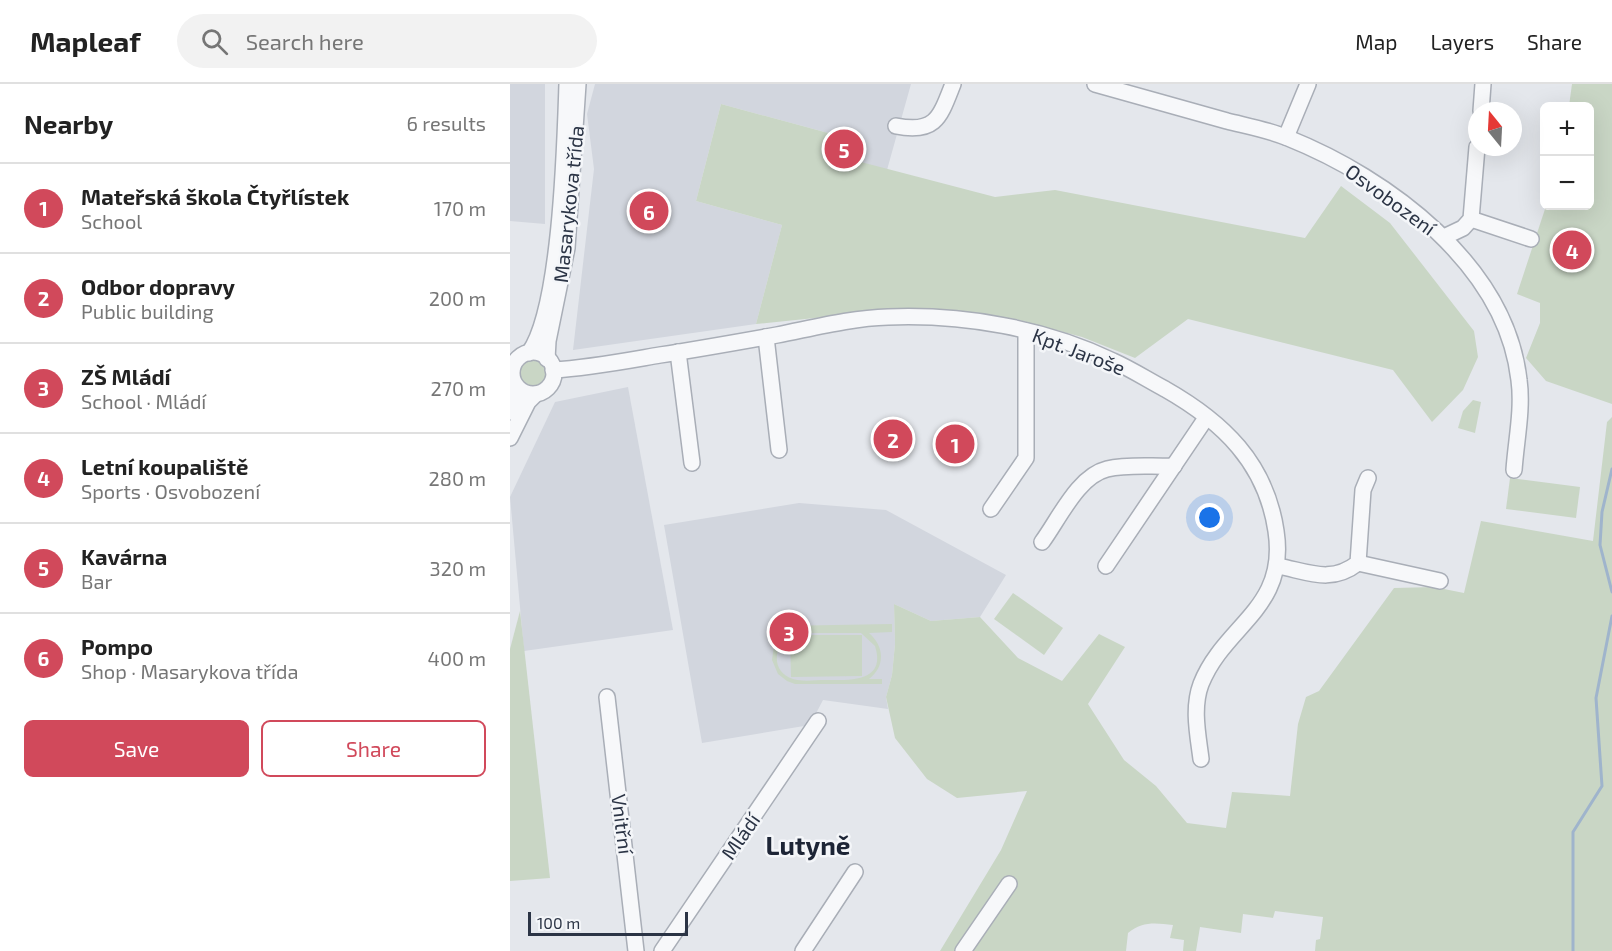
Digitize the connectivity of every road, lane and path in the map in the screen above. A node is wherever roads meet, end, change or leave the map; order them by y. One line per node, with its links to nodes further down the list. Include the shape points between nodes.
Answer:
1 (567, 84): 18 (street, Masarykova třída, via 553,273 542,321)
2 (578, 84): 19 (street, Masarykova třída, via 567,248 548,341)
3 (953, 84): 9 (street, via 941,114 929,126 915,130)
4 (1095, 84): 7 (street, Osvobození)
5 (1308, 84): 10 (street)
6 (1483, 84): 8 (street)
7 (1129, 88): 10 (street, Osvobození)
8 (1482, 102)
9 (896, 126)
10 (1286, 137): 13 (street, Osvobození, via 1338,160 1427,220)
11 (1476, 156): 12 (street)
12 (1471, 219): 13 (street, via 1463,228); 14 (street)
13 (1444, 237): 28 (street, Osvobození, via 1494,301 1515,359 1520,394)
14 (1531, 239)
15 (1026, 331): 16 (street, Kpt. Jaroše, via 943,318 888,317); 23 (street, Kpt. Jaroše, via 1112,360 1180,398); 30 (street, via 1026,458)
16 (766, 337): 17 (street, Kpt. Jaroše); 25 (street)
17 (678, 352): 19 (street, Kpt. Jaroše, via 588,367); 26 (street)
18 (529, 353): 19 (street, via 539,354); 20 (street, via 518,359)
19 (550, 364): 21 (street, via 554,378)
20 (513, 376): 21 (street, via 524,392); 22 (street, via 516,398)
21 (536, 393): 24 (street)
22 (510, 412)
23 (1206, 418): 27 (street); 34 (street, Kpt. Jaroše, via 1247,454 1263,480 1277,534)
24 (510, 438)
25 (779, 450)
26 (692, 463)
27 (1174, 466): 31 (street, via 1108,468 1095,474 1080,488); 33 (street)
28 (1514, 471)
29 (1368, 478): 32 (street, via 1363,490)
30 (991, 509)
31 (1042, 542)
32 (1359, 563): 34 (street, via 1344,574 1330,576); 35 (street)
33 (1106, 566)
34 (1278, 566): 38 (street, Kpt. Jaroše, via 1266,598 1210,667 1200,686 1196,705)
35 (1440, 581)
36 (607, 697): 41 (street, Vnitřní)
37 (818, 721): 42 (street, Mládí)
38 (1201, 759)
39 (855, 872): 43 (street)
40 (1009, 884): 44 (street)
41 (636, 951)
42 (662, 951)
43 (803, 951)
44 (963, 951)

